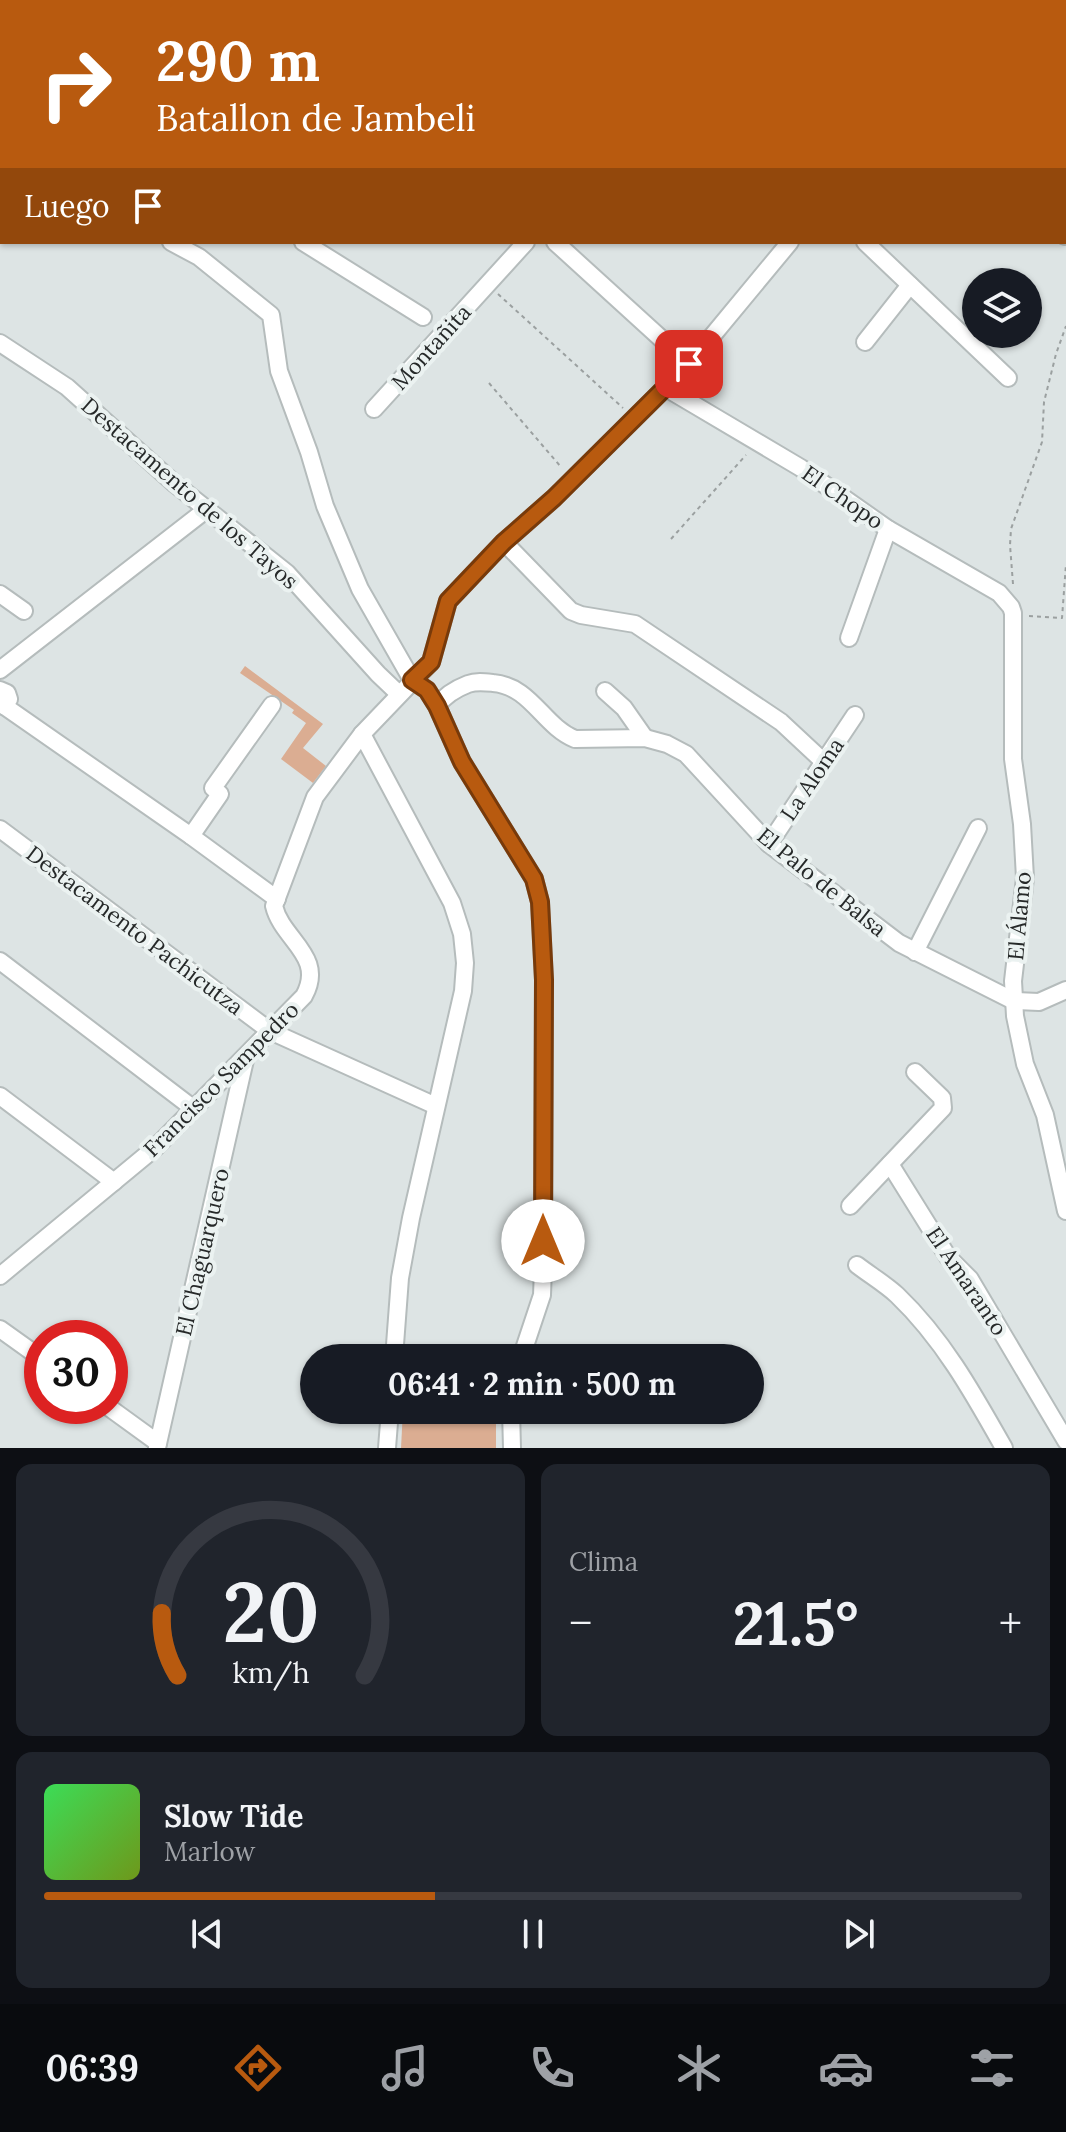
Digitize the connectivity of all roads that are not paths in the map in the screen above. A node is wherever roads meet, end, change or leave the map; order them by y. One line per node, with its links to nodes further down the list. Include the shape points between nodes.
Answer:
1 (175, 244): 23 (street, via 271,315 279,371 325,506 360,589)
2 (307, 244): 8 (street)
3 (524, 244): 14 (street, Montañita)
4 (557, 244): 11 (street)
5 (788, 244): 11 (street)
6 (867, 244): 7 (street)
7 (910, 285): 9 (street); 12 (street)
8 (423, 317)
9 (865, 342)
10 (0, 343): 15 (street, Destacamento de los Tayos, via 67,387)
11 (689, 364): 13 (street)
12 (1008, 378)
13 (666, 388): 16 (street, El Chopo, via 801,468); 17 (street)
14 (374, 409)
15 (207, 509): 22 (street); 25 (street, Destacamento de los Tayos, via 287,573)
16 (888, 529): 20 (street, El Chopo, via 999,593); 21 (street)
17 (504, 542): 23 (street, via 448,601 431,662); 32 (street, via 571,611 635,624 781,722)
18 (0, 594): 19 (street)
19 (24, 611)
20 (1013, 613): 41 (street, El Álamo, via 1013,759 1025,878)
21 (849, 638)
22 (0, 670)
23 (412, 680): 25 (street); 28 (street)
24 (605, 691): 31 (street)
25 (399, 694): 30 (street)
26 (1, 700): 35 (street)
27 (272, 705): 35 (street, via 213,788 220,794)
28 (437, 706): 31 (street, El Palo de Balsa, via 456,689 475,682 501,684 535,704 566,736); 56 (street, via 462,762 534,879 540,902 543,1269 542,1295)
29 (855, 715): 32 (street, La Aloma)
30 (362, 734): 37 (street, via 315,797); 46 (street, via 439,876 462,934 463,991)
31 (645, 738): 36 (street, El Palo de Balsa, via 686,754)
32 (824, 762): 36 (street, La Aloma)
33 (978, 828): 38 (street)
34 (0, 829): 42 (street, Destacamento Pachicutza)
35 (191, 836): 37 (street)
36 (769, 844): 38 (street, El Palo de Balsa)
37 (277, 899): 42 (street, Francisco Sampedro, via 276,912 308,961 310,983)
38 (915, 952): 41 (street, El Palo de Balsa)
39 (0, 961): 47 (street)
40 (1066, 990): 41 (street, via 1039,1002)
41 (1014, 1001): 51 (street, El Álamo, via 1022,1053 1045,1115)
42 (270, 1031): 43 (street, Francisco Sampedro); 46 (street, Destacamento Pachicutza)
43 (246, 1057): 47 (street, Francisco Sampedro); 62 (street, El Chaguarquero)
44 (915, 1072): 48 (street, via 942,1098 943,1108)
45 (0, 1096): 49 (street)
46 (436, 1106): 55 (street, via 400,1278)
47 (194, 1109): 49 (street, Francisco Sampedro)
48 (890, 1164): 50 (street); 61 (street, El Amaranto, via 948,1257 970,1279)
49 (114, 1182): 53 (street, Francisco Sampedro)
50 (850, 1206)
51 (1066, 1211)
52 (857, 1265): 65 (street, via 926,1326 966,1381)
53 (2, 1271)
54 (0, 1329): 57 (street)
55 (395, 1344)
56 (526, 1344)
57 (24, 1346)
58 (128, 1422): 62 (street)
59 (389, 1424): 63 (street)
60 (511, 1424): 64 (street)
61 (1066, 1441)
62 (158, 1445)
63 (387, 1448)
64 (512, 1448)
65 (1004, 1448)

